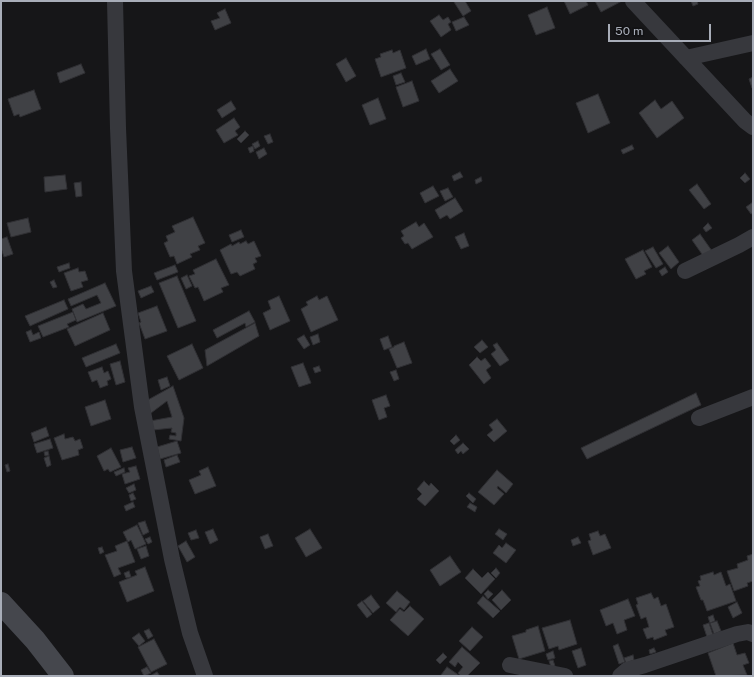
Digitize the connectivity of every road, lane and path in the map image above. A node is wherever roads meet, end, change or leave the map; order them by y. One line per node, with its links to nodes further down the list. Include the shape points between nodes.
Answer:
1 (116, 1): 14 (street, via 124,271 142,407 172,559 190,633)
2 (633, 1): 4 (street)
3 (753, 43): 4 (street)
4 (686, 58): 5 (street)
5 (753, 127)
6 (753, 237): 7 (street)
7 (685, 271)
8 (753, 397): 9 (street)
9 (699, 418)
10 (1, 603): 13 (main road, via 35,640)
11 (753, 634): 16 (street, via 737,634 627,670)
12 (510, 665): 15 (street)
13 (62, 676)
14 (205, 676)
15 (565, 676)
16 (620, 676)

